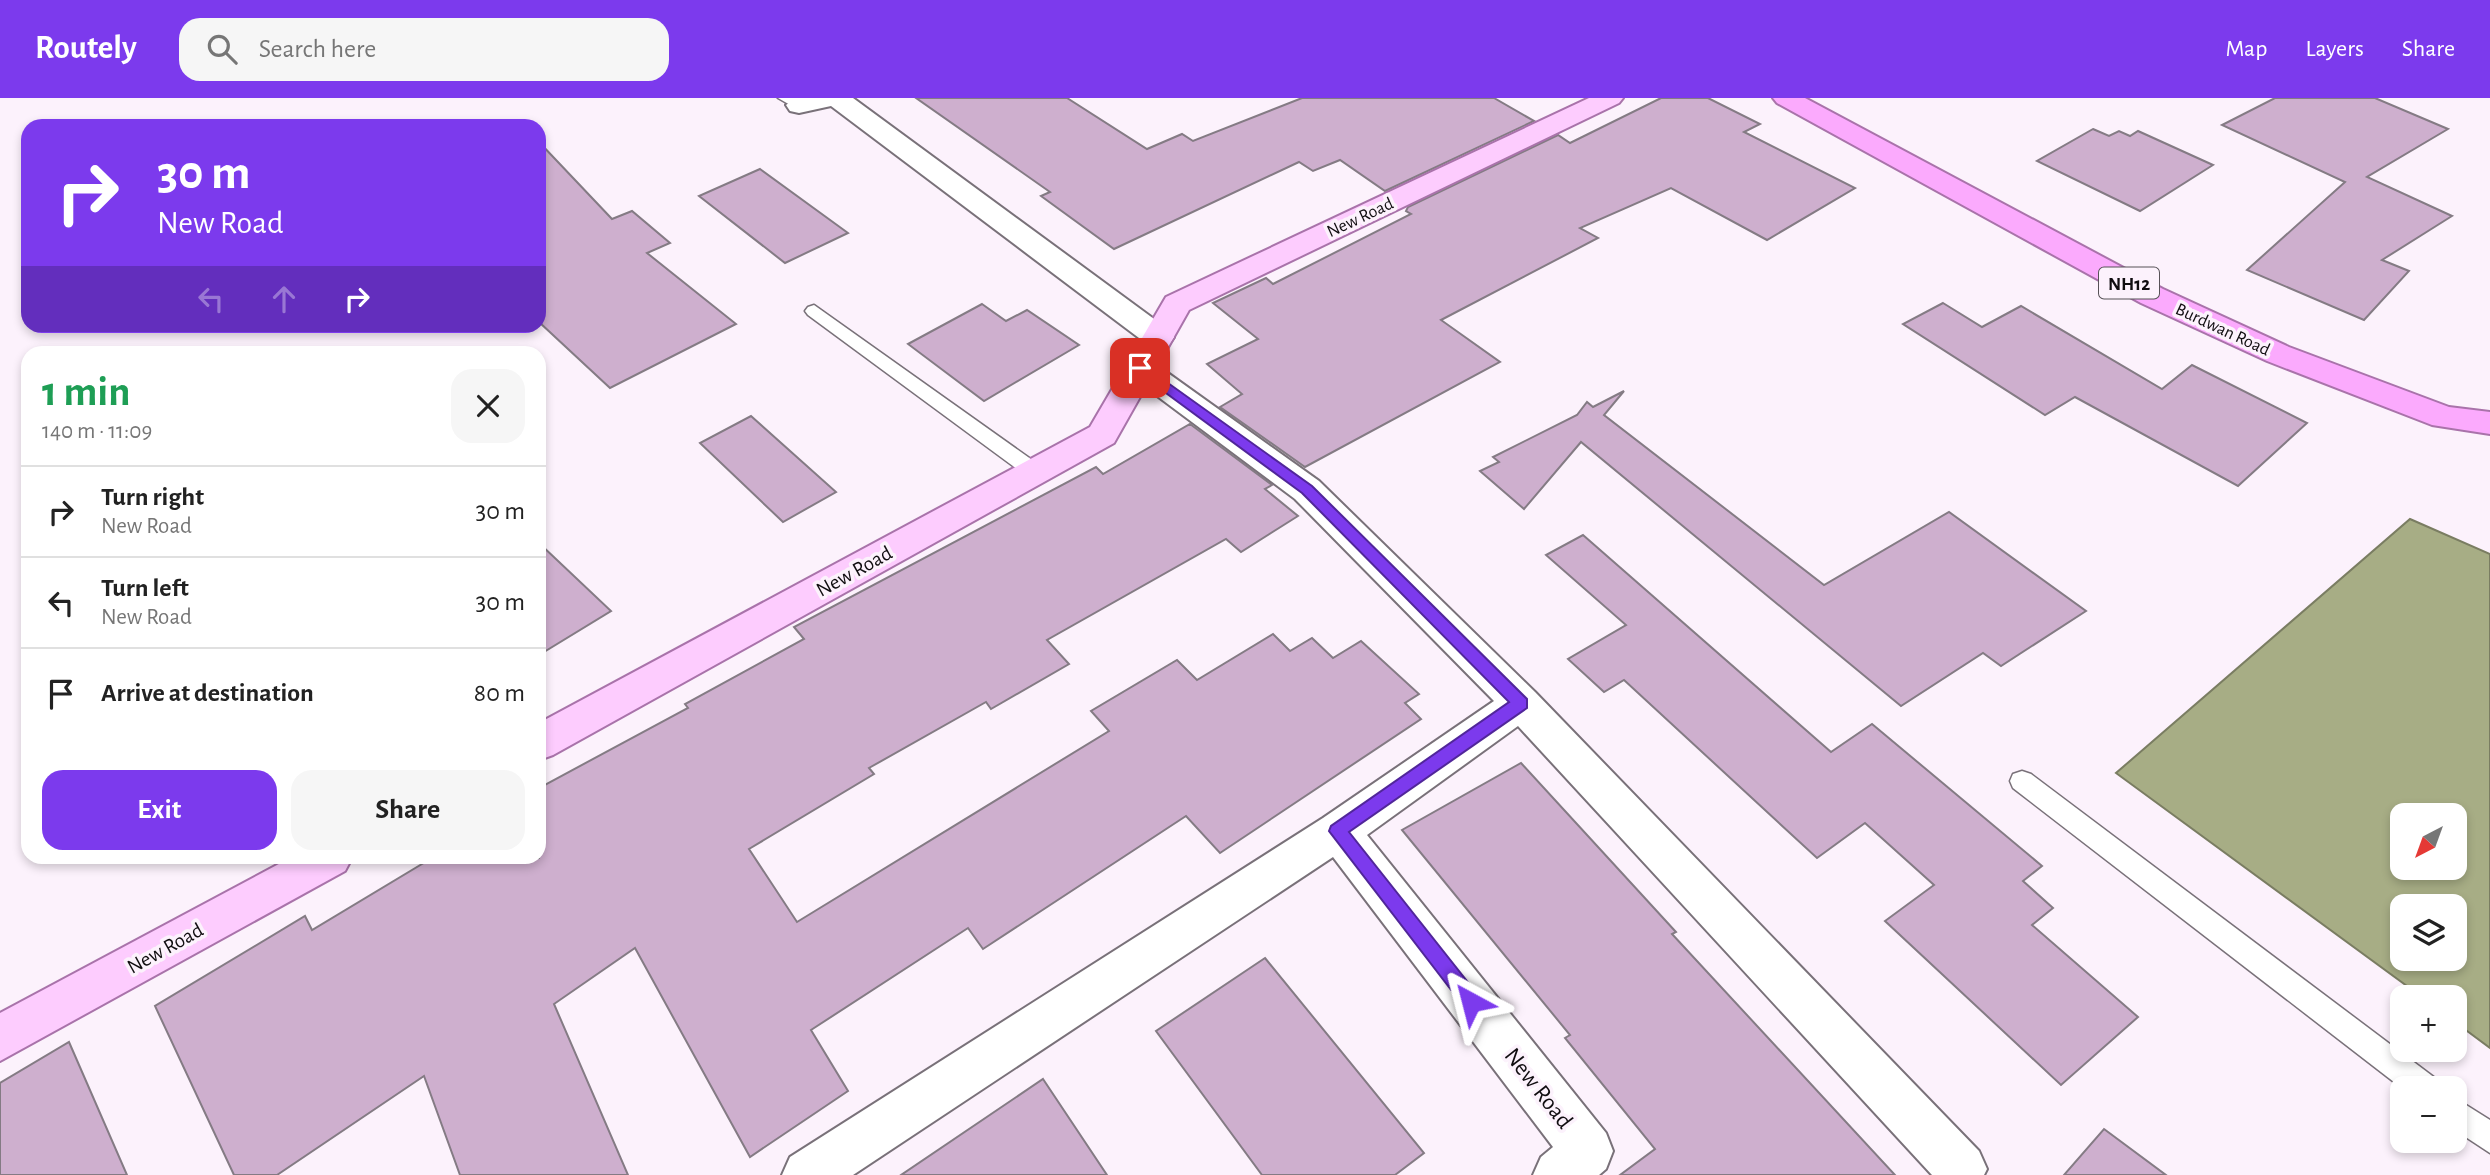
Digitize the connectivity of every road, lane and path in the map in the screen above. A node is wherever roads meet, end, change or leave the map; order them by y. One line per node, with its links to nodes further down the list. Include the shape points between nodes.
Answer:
1 (835, 98): 4 (street); 6 (street)
2 (1610, 98): 6 (main road, New Road, via 1177,304)
3 (1786, 98): 7 (highway, Burdwan Road / NH12, via 2152,296 2253,342 2444,417)
4 (792, 102)
5 (814, 311): 8 (lane)
6 (1149, 352): 8 (main road, New Road, via 1102,435); 9 (street, via 1307,490)
7 (2490, 423)
8 (1035, 472): 10 (main road, New Road)
9 (1521, 703): 12 (street); 18 (street)
10 (546, 739)
11 (2022, 781): 15 (lane)
12 (1338, 831): 19 (street); 20 (street, New Road, via 1588,1151)
13 (319, 864): 14 (main road, New Road)
14 (0, 1038)
15 (2409, 1076)
16 (2467, 1121): 17 (lane)
17 (2490, 1138)
18 (1961, 1169)
19 (808, 1175)
20 (1559, 1175)

